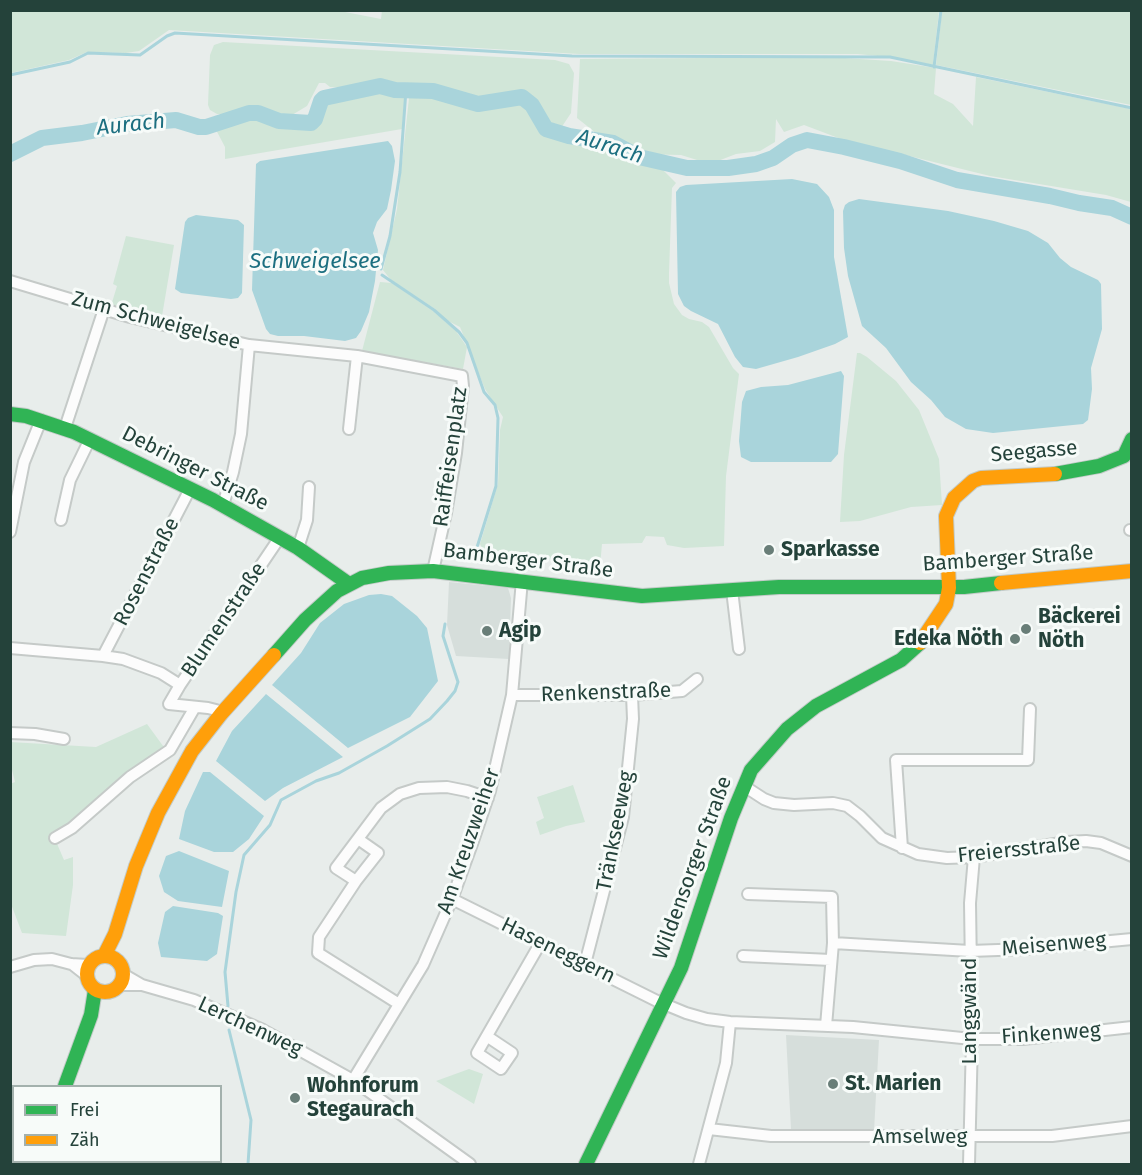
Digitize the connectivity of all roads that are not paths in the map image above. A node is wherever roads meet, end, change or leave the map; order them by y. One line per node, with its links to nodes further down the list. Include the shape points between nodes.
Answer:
1 (10, 281): 2 (street, Zum Schweigelsee)
2 (104, 309): 3 (street, Zum Schweigelsee); 7 (street)
3 (249, 345): 4 (street, Raiffeisenplatz); 13 (street, Zum Schweigelsee, via 241,434)
4 (357, 356): 8 (street); 18 (street, Raiffeisenplatz, via 462,376 454,463)
5 (10, 414): 6 (main road, Debringer Straße)
6 (41, 420): 7 (main road, Debringer Straße); 15 (street, via 24,462)
7 (65, 428): 9 (main road, Debringer Straße)
8 (349, 429)
9 (90, 439): 12 (main road, Debringer Straße); 14 (street, via 70,480)
10 (1131, 439): 22 (main road, Seegasse, via 1124,456 1099,466 1057,474 981,478 963,489 946,516)
11 (309, 487): 17 (street, via 307,520)
12 (190, 489): 13 (main road, Debringer Straße); 26 (street, Rosenstraße)
13 (222, 505): 16 (main road, Debringer Straße)
14 (61, 520)
15 (10, 532)
16 (280, 537): 17 (main road, Debringer Straße); 28 (street, Blumenstraße)
17 (298, 548): 21 (main road, Debringer Straße)
18 (433, 571): 20 (main road, Bamberger Straße); 21 (main road, Bamberger Straße, via 389,573)
19 (1131, 571): 22 (main road, Bamberger Straße)
20 (522, 580): 23 (main road, Bamberger Straße, via 642,596); 29 (street, Am Kreuzweiher)
21 (349, 584): 33 (main road, Bamberger Straße, via 304,620)
22 (949, 588): 23 (main road, Bamberger Straße, via 830,586); 36 (main road, Wildensorger Straße, via 946,604 923,641 901,660 816,706 787,729 751,770)
23 (732, 590): 25 (street)
24 (10, 648): 26 (street)
25 (739, 649)
26 (103, 656): 28 (street, via 123,659)
27 (697, 679): 30 (street, Renkenstraße, via 682,691)
28 (180, 685): 31 (street, Blumenstraße, via 170,704)
29 (512, 695): 30 (street, Renkenstraße); 37 (street, Am Kreuzweiher)
30 (632, 695): 53 (street, Tränkseeweg, via 623,817)
31 (195, 707): 33 (street); 38 (street, via 170,750)
32 (1030, 709): 40 (street, via 1028,760 896,760)
33 (221, 714): 51 (main road, Bamberger Straße, via 192,751 158,813 136,866)
34 (10, 733): 35 (street)
35 (64, 739)
36 (744, 786): 40 (street, Freiersstraße, via 774,803 847,806 882,838); 59 (main road, Wildensorger Straße, via 681,968)
37 (488, 798): 39 (street, via 447,787 419,788 400,794 381,808); 45 (street, Am Kreuzweiher)
38 (55, 838)
39 (358, 839): 43 (street, via 378,853); 43 (street, via 336,868)
40 (902, 848): 42 (street, Freiersstraße, via 947,858)
41 (1131, 856): 42 (street, Freiersstraße, via 1086,841)
42 (974, 857): 49 (street, Langgwänd)
43 (356, 881): 58 (street, via 319,937 318,953)
44 (748, 894): 48 (street, via 832,897)
45 (452, 899): 47 (street, Haseneggern); 58 (street, Am Kreuzweiher, via 423,965)
46 (1131, 939): 49 (street, Meisenweg)
47 (541, 942): 53 (street, Haseneggern); 63 (street)
48 (833, 943): 49 (street, Meisenweg); 52 (street)
49 (970, 951): 64 (street, Langgwänd)
50 (743, 956): 52 (street)
51 (110, 957): 55 (main road, via 95,958); 56 (main road, via 122,968)
52 (831, 960): 61 (street)
53 (585, 964): 59 (street, Haseneggern)
54 (10, 967): 55 (street, via 52,959)
55 (87, 970): 57 (main road, via 90,986)
56 (121, 980): 57 (main road, via 111,991); 65 (street, Lerchenweg, via 194,1000 263,1030)
57 (100, 991): 66 (main road)
58 (399, 1004): 65 (street, Am Kreuzweiher)
59 (663, 1004): 60 (street, Haseneggern); 71 (main road, Wildensorger Straße)
60 (730, 1023): 61 (street, Finkenweg); 68 (street, via 726,1063)
61 (826, 1026): 64 (street, Finkenweg)
62 (1131, 1027): 64 (street, Finkenweg, via 1023,1039)
63 (488, 1037)
64 (972, 1039): 69 (street, Langgwänd)
65 (353, 1080): 70 (street, Lerchenweg)
66 (65, 1085)
67 (1131, 1126): 69 (street, Amselweg, via 1052,1136)
68 (709, 1129): 69 (street, Amselweg, via 771,1136); 72 (street)
69 (969, 1137): 73 (street, Langgwänd)
70 (470, 1164)
71 (586, 1164)
72 (699, 1164)
73 (969, 1164)

